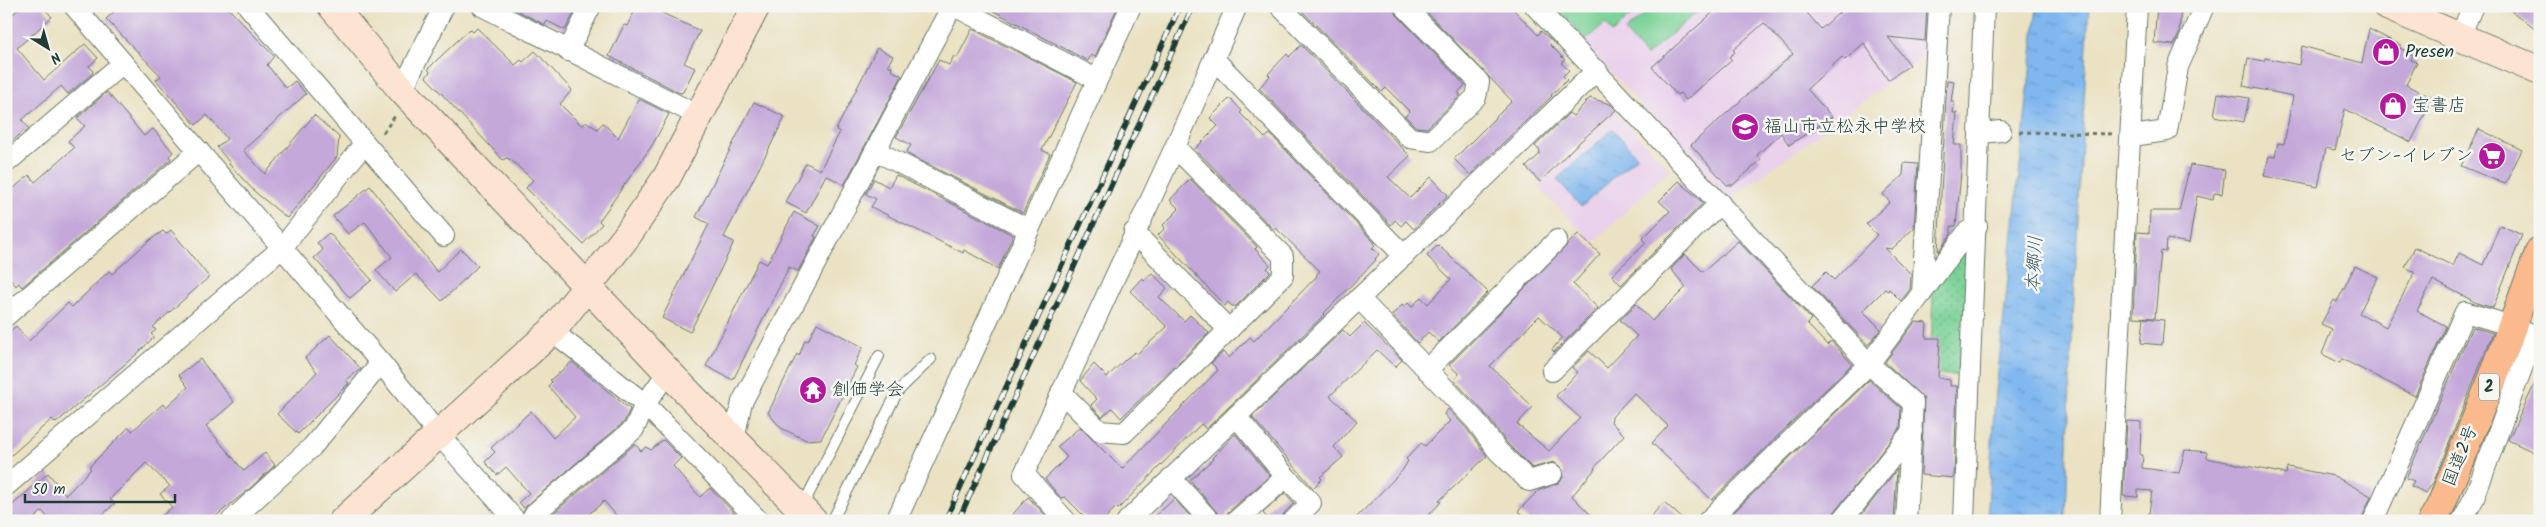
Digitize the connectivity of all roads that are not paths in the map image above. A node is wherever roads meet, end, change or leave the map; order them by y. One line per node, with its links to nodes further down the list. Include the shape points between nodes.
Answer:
1 (74, 6): 23 (street)
2 (248, 6): 32 (street)
3 (332, 6): 27 (street)
4 (444, 6): 27 (street)
5 (482, 6): 21 (street)
6 (591, 6): 21 (street)
7 (756, 6): 28 (street)
8 (952, 6): 26 (street); 35 (street)
9 (1131, 6): 26 (street)
10 (1237, 6): 22 (street)
11 (1280, 6): 12 (street, via 1410,138 1431,141 1476,97 1479,82)
12 (1404, 6)
13 (1535, 6): 24 (street)
14 (1939, 6): 47 (street)
15 (1984, 6): 30 (street)
16 (2138, 6): 31 (street)
17 (2204, 6): 31 (street, via 2178,67 2167,131)
18 (2387, 6): 20 (street)
19 (2472, 6): 20 (street)
20 (2460, 36): 25 (street)
21 (568, 51): 28 (street)
22 (1214, 59): 33 (street); 45 (street)
23 (123, 63): 34 (street); 36 (street)
24 (1597, 70): 37 (street); 45 (street)
25 (2540, 71)
26 (1096, 79): 39 (street)
27 (406, 94): 46 (street)
28 (699, 116): 46 (street, via 667,177 626,237)
29 (2001, 131): 30 (street)
30 (1981, 133): 38 (street)
31 (2132, 136): 87 (street)
32 (367, 147): 41 (street); 43 (street)
33 (1175, 147): 40 (street); 50 (street, via 1282,256 1283,276)
34 (199, 151): 43 (street); 49 (street)
35 (876, 151): 39 (street); 65 (street, via 742,402)
36 (6, 163)
37 (1720, 204): 56 (street); 58 (street)
38 (1977, 226): 47 (street, via 1968,231); 86 (street)
39 (1028, 229): 77 (street)
40 (1134, 232): 50 (street); 60 (street)
41 (444, 236)
42 (1557, 240): 57 (street)
43 (282, 248): 55 (street); 69 (street)
44 (2540, 250): 52 (highway, 国道2号 / 2)
45 (1404, 256): 48 (street)
46 (587, 285): 51 (street); 59 (street)
47 (1922, 293): 56 (street)
48 (1360, 298): 57 (street); 62 (street)
49 (6, 316)
50 (1229, 330): 60 (street, via 1124,433 1100,431)
51 (552, 331): 61 (street); 64 (street)
52 (2529, 333): 88 (street, via 2465,312); 89 (highway, 国道2号 / 2); 90 (street, via 2474,498)
53 (879, 356): 70 (lane)
54 (930, 359): 76 (lane, via 898,391)
55 (381, 363): 64 (street); 71 (street, via 312,447)
56 (1869, 364): 63 (street, via 1913,403); 83 (street)
57 (1427, 370): 66 (street, via 1475,420 1498,451 1530,481)
58 (1552, 371)
59 (668, 372): 61 (street); 65 (street)
60 (1061, 392): 78 (street, via 1024,474)
61 (645, 404): 74 (street, via 634,429 535,513); 75 (street)
62 (1236, 416): 67 (street); 68 (street)
63 (1912, 432): 84 (street); 85 (street)
64 (439, 434): 72 (street); 73 (street)
65 (734, 439): 70 (street)
66 (1552, 474)
67 (1286, 477): 81 (street); 82 (street, via 1311,503)
68 (1172, 478): 79 (street); 80 (street)
69 (6, 486)
70 (807, 514)
71 (231, 521)
72 (343, 521)
73 (516, 521)
74 (530, 521)
75 (759, 521)
76 (832, 521)
77 (896, 521)
78 (1066, 521)
79 (1127, 521)
80 (1210, 521)
81 (1236, 521)
82 (1293, 521)
83 (1708, 521)
84 (1842, 521)
85 (1906, 521)
86 (1964, 521)
87 (2110, 521)
88 (2372, 521)
89 (2432, 521)
90 (2462, 521)

